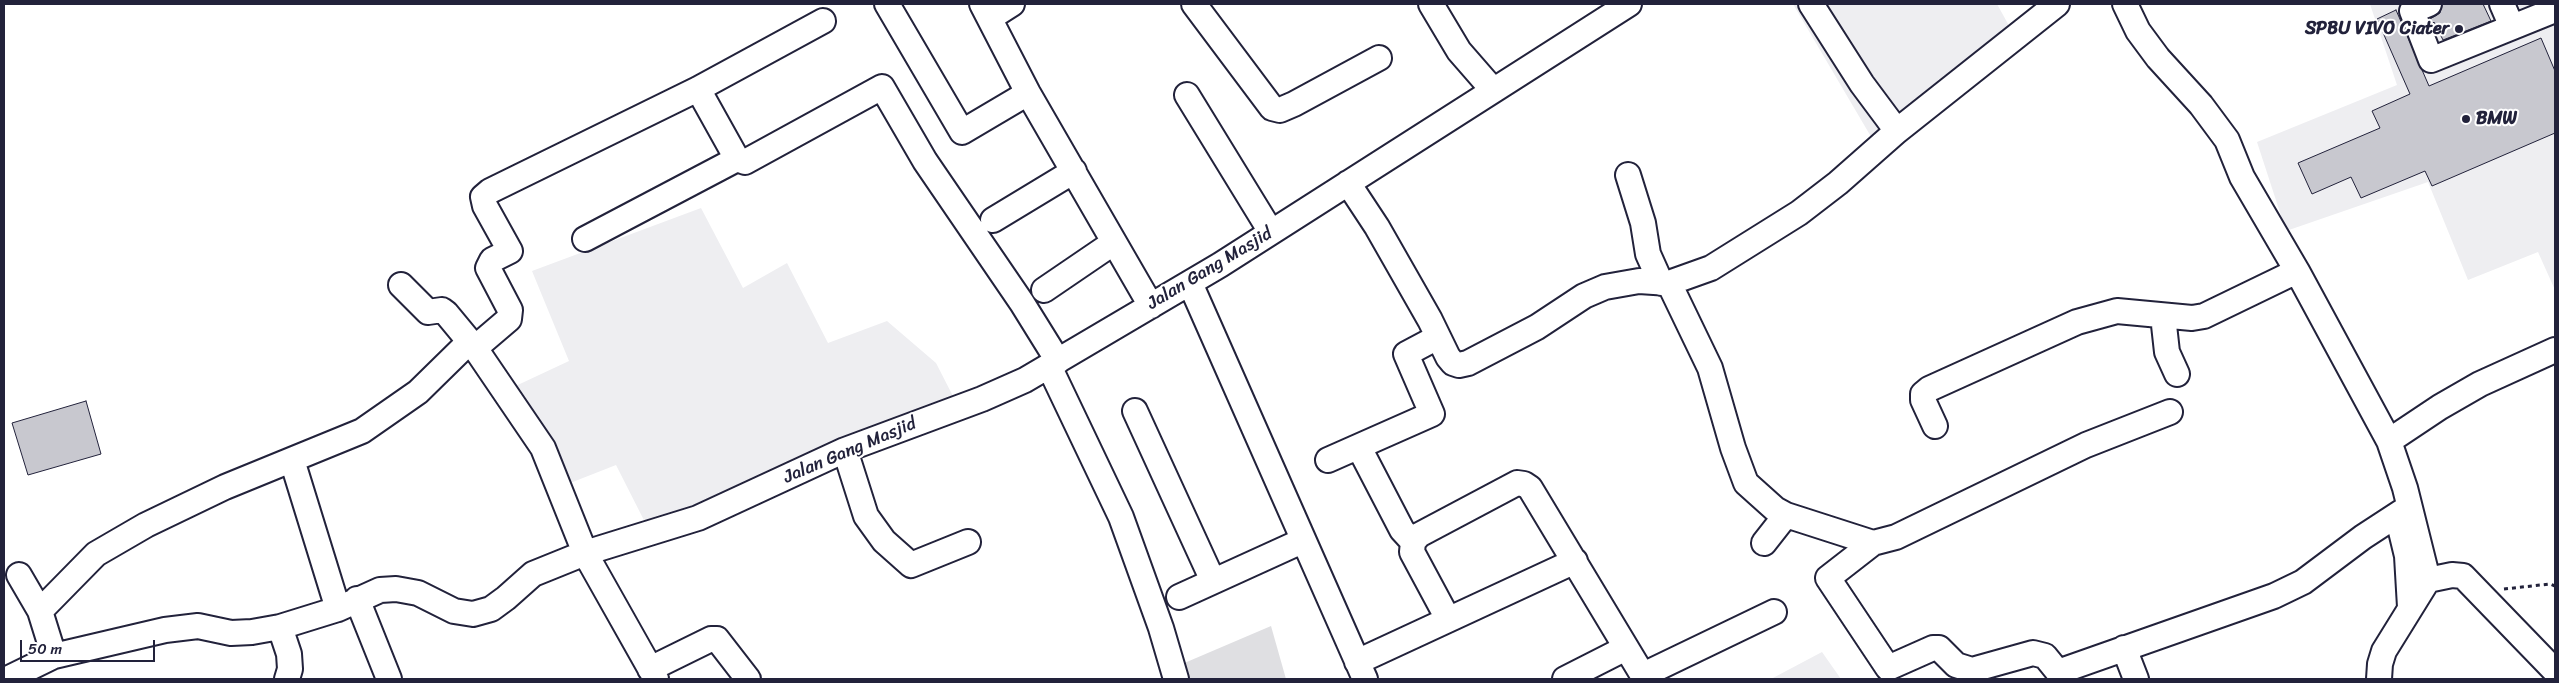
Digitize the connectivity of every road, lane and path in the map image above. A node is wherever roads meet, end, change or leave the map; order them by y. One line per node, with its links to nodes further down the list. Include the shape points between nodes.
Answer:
1 (887, 4): 18 (street, via 962,132)
2 (1012, 4): 12 (street)
3 (1194, 4): 15 (street, via 1272,108 1280,110 1294,104)
4 (1431, 4): 17 (street, via 1459,50)
5 (1629, 4): 17 (street, Jalan Gang Masjid)
6 (1811, 4): 20 (street, via 1862,84)
7 (2057, 4): 20 (street)
8 (2125, 4): 29 (street, via 2143,37 2227,140 2242,177)
9 (2429, 4): 14 (street, via 2412,11 2431,60)
10 (2502, 4): 14 (street)
11 (2555, 10): 14 (street)
12 (986, 11): 18 (street)
13 (824, 20): 16 (street)
14 (2512, 27)
15 (1379, 58)
16 (698, 89): 21 (street); 37 (street, via 490,191 483,198 510,251 492,260 488,268 510,310 509,319)
17 (1493, 90): 24 (street, Jalan Gang Masjid)
18 (1028, 93): 22 (street)
19 (1187, 95): 26 (street)
20 (1897, 131): 31 (street, via 1799,214 1711,268)
21 (737, 159): 27 (street); 39 (street, via 745,162 882,87 926,161 1022,303)
22 (1074, 171): 25 (street); 28 (street)
23 (1628, 175): 31 (street, via 1648,254)
24 (1348, 183): 26 (street, Jalan Gang Masjid); 36 (street, via 1377,227)
25 (993, 220)
26 (1272, 232): 30 (street, Jalan Gang Masjid)
27 (586, 240)
28 (1113, 244): 33 (street); 34 (street)
29 (2297, 271): 35 (street, via 2204,316); 44 (street)
30 (1190, 283): 34 (street, Jalan Gang Masjid); 51 (street)
31 (1665, 283): 36 (street, via 1639,281 1605,287 1468,364 1453,363); 50 (street, via 1710,368 1746,483)
32 (401, 285): 37 (street, via 428,312 444,312)
33 (1044, 290)
34 (1151, 306): 39 (street, Jalan Gang Masjid)
35 (2163, 316): 40 (street, via 2166,352); 43 (street, via 2117,311 2102,314 2061,329 1929,389 1922,400)
36 (1438, 337): 48 (street, via 1406,354 1432,414)
37 (473, 344): 47 (street, via 418,392 362,431); 56 (street, via 543,448)
38 (2555, 350): 44 (street, via 2480,384)
39 (1054, 363): 45 (street, Jalan Gang Masjid, via 982,399); 82 (street, via 1121,517)
40 (2177, 374)
41 (1135, 411): 60 (street)
42 (2170, 412): 55 (street, via 2086,445 1904,534)
43 (1934, 426)
44 (2389, 441): 49 (street, via 2405,488)
45 (846, 450): 52 (street, via 866,516 884,541 911,565); 56 (street, Jalan Gang Masjid, via 698,518)
46 (1363, 455): 53 (street, via 1402,530)
47 (292, 460): 64 (street); 66 (street, via 216,491 96,554)
48 (1328, 460)
49 (2403, 511): 59 (street, via 2426,567); 65 (street); 71 (street, via 2303,582 2274,596)
50 (1786, 515): 54 (street); 55 (street)
51 (1302, 540): 60 (street); 73 (street)
52 (968, 542)
53 (1414, 542): 57 (street, via 1419,535 1517,483 1530,488); 68 (street, via 1412,552)
54 (1764, 543)
55 (1873, 543): 76 (street, via 1828,578 1888,668 1939,648 1956,665 1972,670 2033,653 2045,656)
56 (585, 553): 64 (street, Jalan Gang Masjid, via 533,574 499,604 473,614 454,611 418,593 396,589 380,590); 75 (street)
57 (1575, 561): 68 (street); 70 (street)
58 (19, 575): 66 (street)
59 (2428, 580): 62 (street, via 2463,576); 65 (street)
60 (1213, 581): 63 (street)
61 (2555, 586): 62 (path, via 2543,584)
62 (2480, 592): 74 (street)
63 (1179, 597)
64 (348, 604): 69 (street, Jalan Gang Masjid); 80 (street)
65 (2410, 607): 85 (street, via 2384,650)
66 (40, 610): 72 (street)
67 (1774, 612): 77 (street)
68 (1448, 619): 73 (street)
69 (280, 627): 72 (street, Jalan Gang Masjid, via 231,633 198,626 165,630); 79 (street, via 290,654)
70 (1626, 648): 77 (street); 83 (street)
71 (2124, 648): 76 (street); 84 (street)
72 (54, 656): 78 (street, Jalan Gang Masjid)
73 (1361, 671)
74 (2555, 671)
75 (653, 674): 81 (street, via 717,639)
76 (2059, 675)
77 (1644, 677)
78 (7, 679)
79 (287, 679)
80 (389, 679)
81 (748, 679)
82 (1176, 679)
83 (1565, 679)
84 (2136, 679)
85 (2379, 679)

